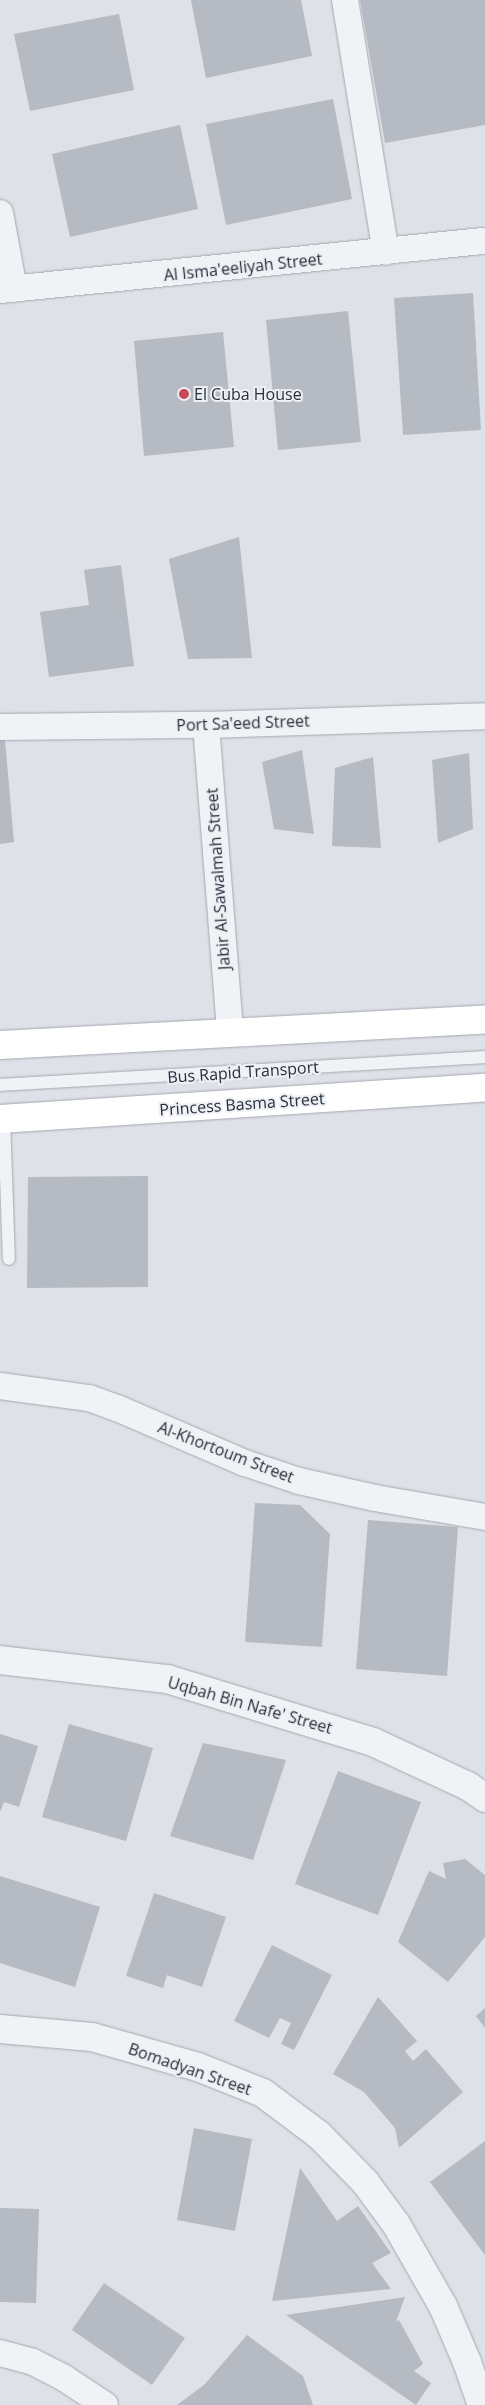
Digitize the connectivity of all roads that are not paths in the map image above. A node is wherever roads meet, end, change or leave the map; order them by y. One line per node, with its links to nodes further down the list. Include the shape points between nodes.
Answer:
1 (345, 0): 4 (street)
2 (0, 213): 5 (street)
3 (485, 241): 4 (street, Al Isma'eeliyah Street)
4 (386, 252): 5 (street, Al Isma'eeliyah Street)
5 (7, 290)
6 (485, 716): 7 (street, Port Sa'eed Street)
7 (206, 725): 8 (street, Port Sa'eed Street); 10 (street, Jabir Al-Sawalmah Street)
8 (0, 727)
9 (485, 1020): 10 (main road)
10 (230, 1033): 11 (main road)
11 (0, 1045)
12 (485, 1057): 13 (lane, Bus Rapid Transport)
13 (0, 1085)
14 (485, 1088): 15 (main road, Princess Basma Street)
15 (2, 1119): 16 (lane)
16 (9, 1259)
17 (0, 1386): 18 (street, Al-Khortoum Street, via 89,1398 245,1463 299,1481 383,1500)
18 (485, 1517)
19 (0, 1660): 20 (street, Uqbah Bin Nafe' Street, via 166,1679 373,1742 468,1786)
20 (485, 1798)
21 (0, 2029): 24 (street, Bomadyan Street, via 92,2037 198,2067 263,2093 319,2135 365,2182 396,2224 443,2306)
22 (0, 2353): 23 (street, via 33,2362)
23 (105, 2405)
24 (482, 2405)

